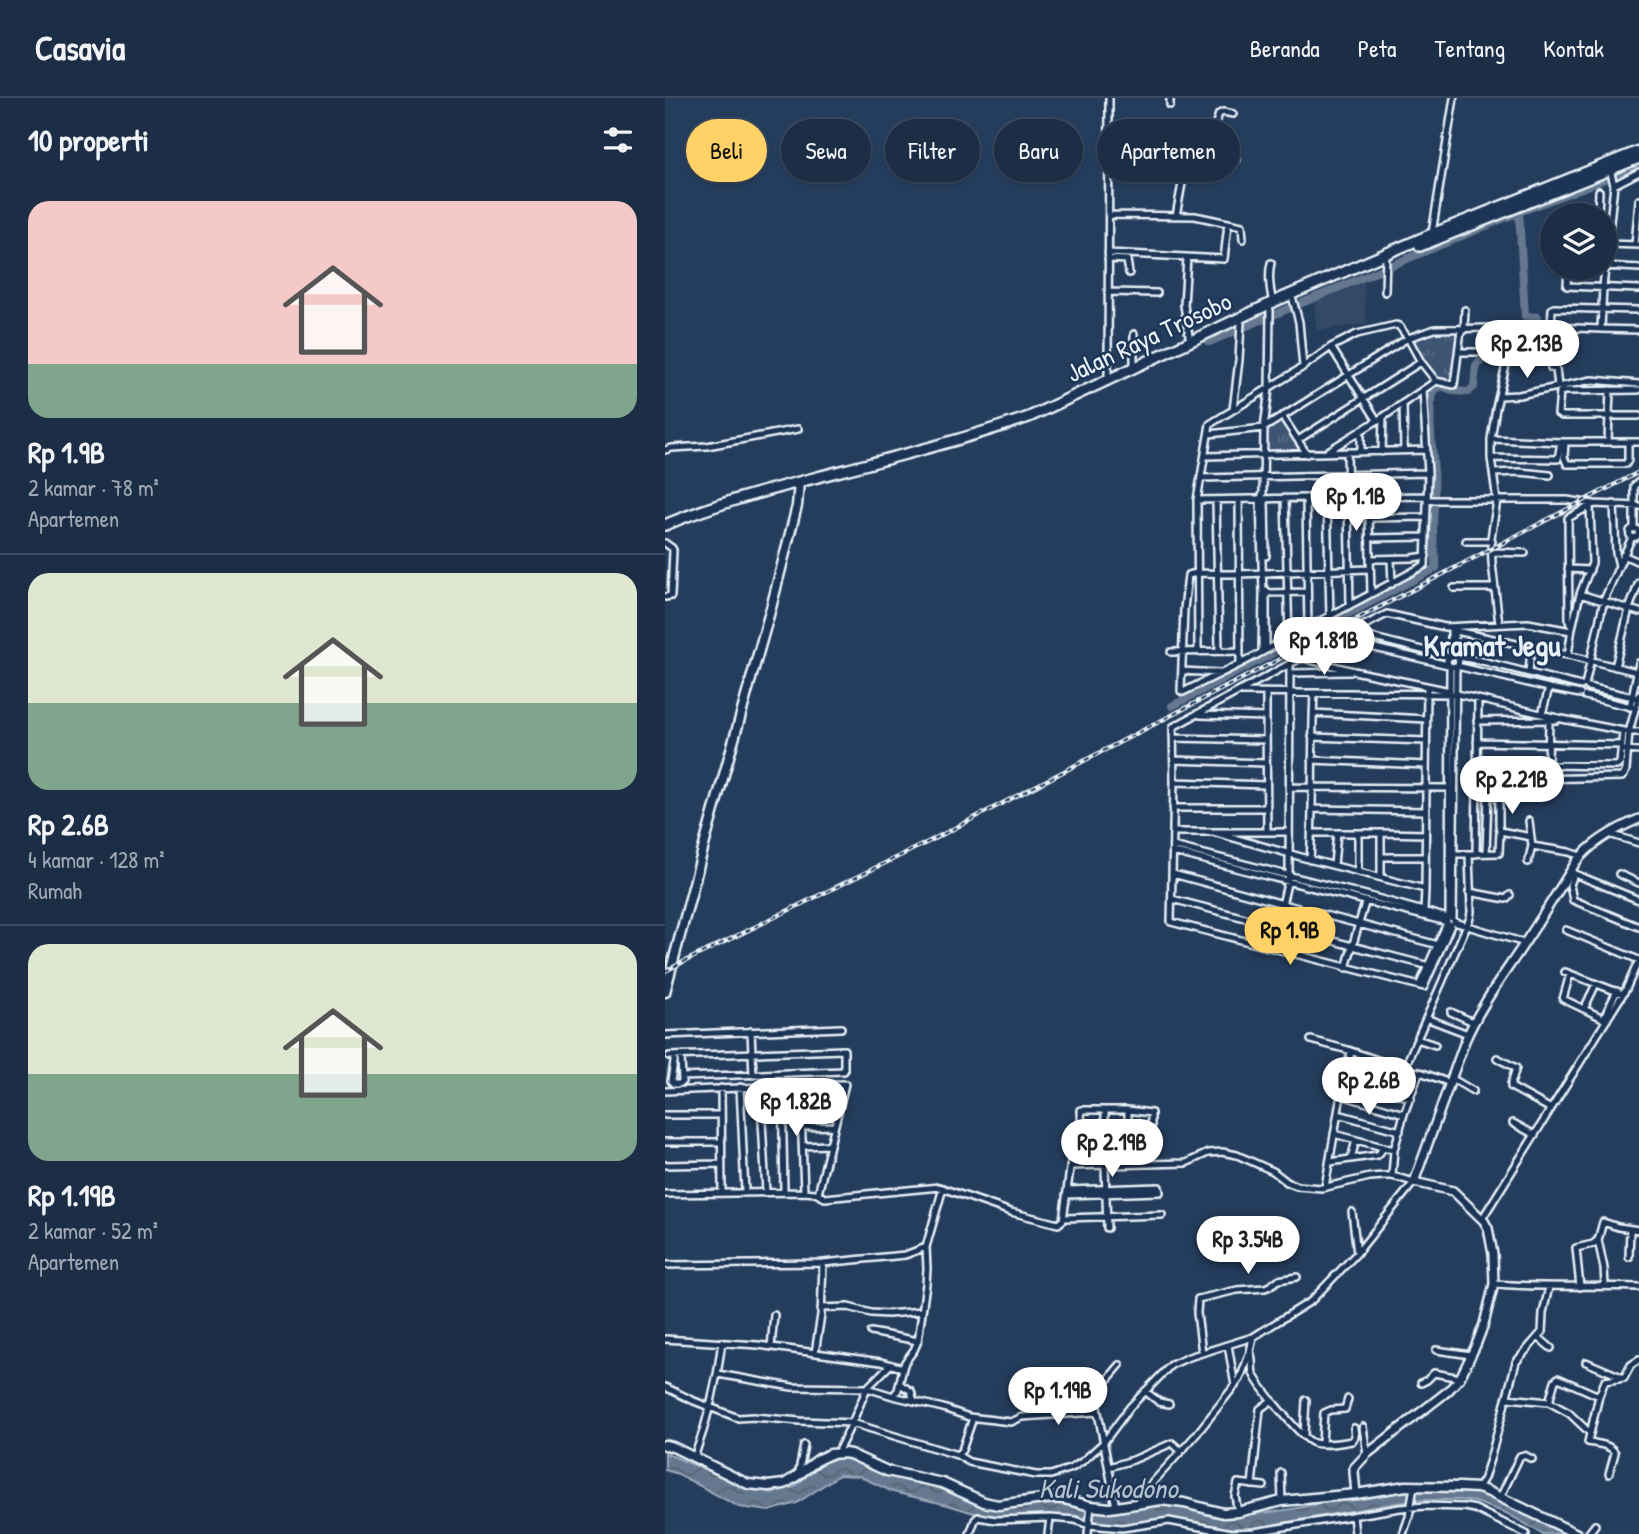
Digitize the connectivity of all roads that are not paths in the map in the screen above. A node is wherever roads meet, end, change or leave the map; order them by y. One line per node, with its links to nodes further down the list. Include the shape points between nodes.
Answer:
1 (1109, 98): 6 (street)
2 (1170, 98): 4 (street)
3 (1454, 100): 21 (street)
4 (1170, 106)
5 (1233, 114): 7 (street, via 1223,112)
6 (1109, 119)
7 (1217, 119)
8 (1639, 151): 21 (highway, Jalan Raya Trosobo)
9 (1639, 158): 11 (highway, Jalan Raya Trosobo)
10 (1639, 172): 11 (street)
11 (1612, 176): 17 (street); 28 (highway, Jalan Raya Trosobo, via 1476,222)
12 (1109, 182): 18 (street)
13 (1182, 182): 19 (street)
14 (1599, 191): 16 (street)
15 (1639, 201): 24 (street)
16 (1598, 203)
17 (1610, 203)
18 (1109, 215): 19 (street); 25 (street)
19 (1176, 216): 20 (street)
20 (1228, 224): 22 (street, via 1243,226); 26 (street, via 1224,259)
21 (1432, 234): 28 (highway, Jalan Raya Trosobo)
22 (1243, 239)
23 (1617, 244): 24 (street)
24 (1637, 245)
25 (1108, 256): 26 (street); 31 (street, via 1127,260); 36 (street)
26 (1187, 258): 51 (street, via 1184,305)
27 (1271, 262): 43 (street)
28 (1385, 262): 37 (street); 39 (highway, Jalan Raya Trosobo); 43 (highway, Jalan Raya Trosobo)
29 (1617, 267): 30 (street)
30 (1639, 268)
31 (1129, 273)
32 (1567, 280): 34 (street, via 1567,286)
33 (1604, 280): 34 (street)
34 (1603, 287): 35 (street); 40 (street)
35 (1639, 289)
36 (1108, 292): 38 (street); 59 (street)
37 (1385, 292)
38 (1157, 293)
39 (1294, 304): 43 (highway, Jalan Raya Trosobo); 56 (street)
40 (1602, 308): 42 (street); 45 (street, via 1553,308); 46 (street)
41 (1465, 310): 47 (street)
42 (1639, 310)
43 (1271, 311): 44 (highway, Jalan Raya Trosobo); 51 (highway, Jalan Raya Trosobo); 63 (street)
44 (1241, 326): 51 (highway, Jalan Raya Trosobo); 70 (street)
45 (1543, 328): 46 (street); 47 (street); 54 (street, via 1537,350); 62 (street)
46 (1601, 329): 48 (street)
47 (1463, 330): 50 (street, via 1435,329); 53 (street)
48 (1639, 330)
49 (1134, 334): 57 (street)
50 (1408, 338): 52 (street, via 1396,326 1357,334); 55 (street); 58 (street)
51 (1191, 343): 57 (highway, Jalan Raya Trosobo); 103 (highway, Jalan Raya Trosobo, via 1028,423)
52 (1331, 347): 56 (street); 58 (street)
53 (1459, 352): 54 (street); 60 (street, via 1454,385)
54 (1509, 353): 67 (street)
55 (1421, 362): 60 (street); 68 (street)
56 (1303, 368): 63 (street)
57 (1134, 369): 59 (highway, Jalan Raya Trosobo)
58 (1349, 375): 68 (street); 71 (street)
59 (1108, 380): 103 (highway, Jalan Raya Trosobo, via 1029,417)
60 (1436, 381): 64 (street)
61 (1639, 384): 62 (street, via 1592,380)
62 (1558, 386): 67 (street)
63 (1269, 389): 70 (street); 75 (street)
64 (1423, 390): 69 (street); 86 (street)
65 (1609, 390): 66 (street); 72 (street); 72 (street, via 1561,391 1558,414)
66 (1639, 390)
67 (1499, 396): 79 (street)
68 (1364, 399): 74 (street); 80 (street)
69 (1403, 403): 74 (street); 87 (street)
70 (1233, 410): 78 (street, via 1211,424)
71 (1282, 416): 75 (street); 80 (street)
72 (1609, 416): 73 (street); 81 (street)
73 (1639, 416)
74 (1380, 418): 77 (street); 90 (street)
75 (1264, 428): 78 (street); 92 (street)
76 (798, 429): 85 (street)
77 (1361, 430): 89 (street); 91 (street)
78 (1209, 434): 94 (street)
79 (1491, 439): 82 (street); 95 (street)
80 (1298, 440): 93 (street)
81 (1608, 441): 82 (street); 83 (street)
82 (1563, 442): 83 (street, via 1567,464 1626,464); 95 (street, via 1558,460)
83 (1628, 442): 84 (street)
84 (1639, 442)
85 (665, 450)
86 (1427, 450): 87 (street); 96 (street)
87 (1404, 451): 90 (street)
88 (1347, 452): 89 (street); 91 (street); 98 (street)
89 (1361, 452): 90 (street)
90 (1382, 452)
91 (1325, 453): 93 (street)
92 (1264, 454): 93 (street); 94 (street); 100 (street)
93 (1307, 454)
94 (1206, 456): 101 (street)
95 (1491, 457): 97 (street)
96 (1428, 473): 98 (street); 110 (street)
97 (1494, 473): 99 (street); 114 (street)
98 (1348, 474): 100 (street); 107 (street)
99 (1550, 475)
100 (1263, 477): 101 (street); 104 (street)
101 (1202, 478): 111 (street)
102 (1639, 482): 117 (street, via 1635,486)
103 (799, 490): 120 (highway, Jalan Raya Trosobo, via 708,508); 300 (main road)
104 (1263, 497): 109 (street); 113 (street); 145 (street)
105 (1306, 498): 106 (street); 109 (street); 141 (street)
106 (1327, 498): 107 (street); 142 (street)
107 (1349, 498): 108 (street); 138 (street)
108 (1370, 498): 110 (street); 119 (street)
109 (1286, 499): 140 (street)
110 (1430, 499): 114 (street); 118 (street)
111 (1197, 500): 112 (street); 143 (street)
112 (1216, 500): 113 (street); 144 (street)
113 (1239, 500): 147 (street)
114 (1497, 501): 116 (street, via 1567,500); 125 (street)
115 (1614, 504): 116 (street); 117 (street); 135 (street)
116 (1592, 505): 137 (street, via 1568,517); 139 (street)
117 (1637, 506): 121 (street, via 1630,532)
118 (1426, 517): 119 (street); 122 (street)
119 (1369, 518): 123 (street)
120 (665, 527)
121 (1636, 536): 129 (street)
122 (1426, 537): 123 (street); 130 (street)
123 (1369, 538): 132 (street)
124 (1466, 541): 125 (street)
125 (1492, 541): 127 (street)
126 (665, 544): 157 (street, via 673,550 671,596)
127 (1492, 552): 128 (street); 151 (street)
128 (1525, 553)
129 (1623, 555): 134 (street); 135 (street)
130 (1426, 556): 131 (street); 146 (street, via 1425,565)
131 (1412, 558): 133 (street); 146 (street)
132 (1370, 559): 133 (street); 136 (street)
133 (1391, 559): 149 (street)
134 (1639, 562)
135 (1619, 565): 158 (street)
136 (1369, 569): 138 (street); 154 (street)
137 (1568, 569): 139 (street); 168 (street)
138 (1349, 570): 142 (street); 159 (street)
139 (1591, 570): 155 (street)
140 (1287, 571): 141 (street); 145 (street); 152 (street)
141 (1307, 571): 142 (street); 153 (street)
142 (1328, 571): 164 (street)
143 (1197, 573): 144 (street); 160 (street); 162 (street, via 1187,577)
144 (1217, 573): 147 (street); 174 (street)
145 (1264, 573): 147 (street); 156 (street)
146 (1413, 573): 149 (street)
147 (1239, 574): 175 (street)
148 (1639, 582): 161 (street)
149 (1392, 583): 154 (street)
150 (1454, 588): 151 (street)
151 (1495, 588): 165 (street)
152 (1287, 592): 153 (street); 156 (street); 170 (street)
153 (1307, 592): 166 (street)
154 (1371, 594): 159 (street)
155 (1580, 594): 158 (street); 168 (street)
156 (1265, 596): 173 (street)
157 (665, 597)
158 (1604, 600): 161 (street); 182 (street)
159 (1350, 605): 164 (street)
160 (1198, 608): 162 (street); 177 (street)
161 (1629, 608): 163 (street); 187 (street)
162 (1184, 609): 178 (street)
163 (1639, 612)
164 (1330, 616): 166 (street)
165 (1499, 625): 167 (street); 168 (street, via 1533,623)
166 (1308, 628): 170 (street)
167 (1453, 629): 169 (street, via 1387,614); 172 (street); 180 (street)
168 (1571, 630): 179 (street)
169 (1350, 632): 171 (street); 180 (street)
170 (1289, 637): 173 (street)
171 (1336, 639): 181 (street); 186 (street)
172 (1531, 648): 179 (street); 193 (street)
173 (1264, 650): 184 (street)
174 (1219, 651): 175 (street); 177 (street)
175 (1240, 651): 184 (street)
176 (1171, 652): 178 (street)
177 (1198, 652): 178 (street)
178 (1183, 653): 188 (street)
179 (1568, 655): 182 (street)
180 (1453, 657): 186 (street, via 1459,661); 186 (street, via 1447,660); 193 (street)
181 (1302, 658): 185 (street); 189 (street)
182 (1590, 661): 187 (street); 194 (street)
183 (1639, 663): 190 (street)
184 (1240, 664): 191 (street)
185 (1290, 664): 192 (street); 197 (street)
186 (1453, 666): 196 (street); 201 (street)
187 (1615, 667): 190 (street)
188 (1182, 671): 191 (street); 191 (street, via 1182,692)
189 (1354, 671): 192 (street); 195 (street)
190 (1637, 672): 204 (street)
191 (1220, 673)
192 (1290, 673): 199 (street)
193 (1529, 673): 194 (street)
194 (1585, 686): 203 (street, via 1579,690); 204 (street)
195 (1427, 687): 201 (street); 202 (street)
196 (1549, 688): 203 (street); 208 (street)
197 (1239, 692): 198 (street); 209 (street)
198 (1266, 693): 199 (street); 210 (street)
199 (1289, 693): 200 (street); 237 (street)
200 (1314, 693): 202 (street); 207 (street)
201 (1453, 693): 202 (street); 205 (street); 239 (street)
202 (1426, 694): 211 (street)
203 (1583, 695): 206 (street)
204 (1637, 696): 206 (street)
205 (1478, 699): 208 (street); 213 (street)
206 (1633, 708): 215 (street)
207 (1313, 713): 211 (street); 217 (street)
208 (1542, 713): 212 (street)
209 (1197, 715): 210 (street); 218 (street, via 1174,726)
210 (1266, 717): 219 (street)
211 (1426, 719): 220 (street)
212 (1562, 719): 214 (street); 215 (street)
213 (1477, 721): 214 (street); 221 (street)
214 (1549, 721): 222 (street)
215 (1626, 732): 216 (street); 223 (street)
216 (1639, 732)
217 (1312, 737): 220 (street); 226 (street)
218 (1174, 738): 219 (street); 225 (street)
219 (1266, 740): 227 (street)
220 (1426, 741): 229 (street)
221 (1477, 742): 222 (street); 228 (street)
222 (1549, 743): 223 (street); 231 (street)
223 (1624, 748): 224 (street); 232 (street, via 1617,766); 233 (street, via 1622,777)
224 (1639, 751)
225 (1174, 760): 227 (street); 234 (street)
226 (1312, 760): 229 (street); 236 (street)
227 (1265, 763): 235 (street)
228 (1477, 764): 230 (street); 264 (street)
229 (1426, 765): 238 (street)
230 (1489, 765): 231 (street); 262 (street)
231 (1548, 765): 232 (street)
232 (1558, 765): 233 (street)
233 (1559, 779): 246 (street, via 1499,780)
234 (1174, 782): 235 (street); 240 (street)
235 (1266, 785): 241 (street)
236 (1312, 786): 237 (street); 238 (street); 242 (street)
237 (1289, 787): 250 (street)
238 (1426, 788): 239 (street); 243 (street)
239 (1452, 788): 263 (street); 286 (street)
240 (1174, 808): 241 (street); 247 (street)
241 (1266, 808): 249 (street)
242 (1313, 809): 243 (street); 251 (street)
243 (1426, 811): 255 (street)
244 (1639, 819): 256 (street)
245 (1529, 821): 257 (street)
246 (1500, 831): 257 (street); 262 (street, via 1499,853)
247 (1173, 832): 248 (street); 260 (street)
248 (1213, 832): 249 (street); 261 (street)
249 (1267, 832): 250 (street)
250 (1289, 832): 261 (street)
251 (1312, 833): 252 (street); 268 (street)
252 (1337, 833): 254 (street); 270 (street)
253 (1381, 833): 254 (street); 255 (street); 266 (street)
254 (1358, 834): 271 (street)
255 (1425, 834): 267 (street)
256 (1609, 834): 258 (street); 265 (street)
257 (1531, 836): 259 (street)
258 (1639, 843)
259 (1532, 846): 265 (street); 269 (street)
260 (1173, 849): 273 (street); 276 (street)
261 (1289, 853): 268 (street); 276 (street)
262 (1486, 853): 264 (street)
263 (1454, 854): 264 (street); 286 (street)
264 (1472, 854): 279 (street)
265 (1581, 856): 272 (street)
266 (1381, 857): 267 (street); 275 (street)
267 (1425, 857): 278 (street)
268 (1310, 860): 270 (street)
269 (1528, 862)
270 (1334, 865): 271 (street)
271 (1358, 871): 275 (street)
272 (1572, 873): 282 (street); 290 (street, via 1571,901); 292 (street)
273 (1173, 874): 281 (street); 284 (street)
274 (1619, 874): 277 (street)
275 (1381, 877): 278 (street)
276 (1289, 879): 283 (street); 284 (street); 285 (street)
277 (1639, 883)
278 (1425, 889): 285 (street)
279 (1469, 892): 280 (street, via 1506,899); 288 (street)
280 (1510, 895)
281 (1172, 899): 289 (street); 295 (street, via 1171,922)
282 (1639, 900)
283 (1365, 902): 286 (street); 287 (street)
284 (1283, 904): 287 (street); 289 (street)
285 (1424, 911): 286 (street)
286 (1450, 921): 288 (street); 293 (street)
287 (1359, 924): 293 (street); 294 (street)
288 (1467, 925): 292 (street); 304 (street)
289 (1277, 926): 294 (street); 295 (street)
290 (1639, 927)
291 (1566, 930): 301 (street, via 1639,960)
292 (1525, 943): 306 (street)
293 (1440, 945): 296 (street)
294 (1353, 946): 296 (street); 297 (street)
295 (1272, 948): 297 (street)
296 (1430, 966): 297 (street, via 1419,986)
297 (1346, 968)
298 (1596, 984): 299 (street); 302 (street); 302 (street, via 1568,973 1563,999)
299 (1616, 991): 301 (street); 305 (street)
300 (665, 992)
301 (1623, 994): 305 (street)
302 (1584, 1009): 305 (street)
303 (1451, 1012): 306 (street)
304 (1426, 1018): 309 (street); 311 (street)
305 (1605, 1019): 335 (street)
306 (1473, 1023): 309 (street)
307 (841, 1028): 308 (street)
308 (751, 1031): 310 (street); 315 (street)
309 (1468, 1034): 323 (street)
310 (665, 1035)
311 (1417, 1039): 313 (street); 318 (street)
312 (1311, 1040): 314 (street)
313 (1435, 1045)
314 (1351, 1052): 318 (street); 322 (street)
315 (752, 1053): 316 (street); 320 (street); 320 (street, via 844,1050 844,1071)
316 (675, 1056): 321 (street); 321 (street, via 671,1081 679,1084)
317 (1497, 1058): 335 (street, via 1516,1068 1511,1087)
318 (1404, 1069): 319 (street)
319 (1419, 1073): 323 (street); 332 (street)
320 (753, 1075): 321 (street)
321 (682, 1077)
322 (1345, 1077): 331 (street); 332 (street)
323 (1451, 1080): 330 (street); 365 (street)
324 (800, 1084): 325 (street); 333 (street); 334 (street, via 845,1084)
325 (782, 1085): 326 (street); 369 (street)
326 (760, 1086): 327 (street); 372 (street)
327 (740, 1087): 328 (street); 371 (street)
328 (721, 1088): 329 (street); 341 (street)
329 (665, 1091)
330 (1473, 1091)
331 (1341, 1095): 338 (street); 339 (street)
332 (1411, 1098): 339 (street)
333 (801, 1107): 334 (street); 344 (street)
334 (840, 1107): 343 (street)
335 (1551, 1109): 347 (street)
336 (1105, 1110): 337 (street); 351 (street); 355 (street, via 1081,1110)
337 (1128, 1110): 352 (street); 352 (street, via 1150,1113 1155,1142)
338 (1338, 1114): 345 (street); 346 (street)
339 (1404, 1114): 345 (street)
340 (665, 1115): 341 (street)
341 (721, 1115): 350 (street)
342 (1513, 1123): 347 (street)
343 (834, 1126): 344 (street); 353 (street)
344 (802, 1127): 354 (street)
345 (1400, 1130): 357 (street)
346 (1334, 1134): 348 (street); 359 (street)
347 (1535, 1136): 381 (street)
348 (1356, 1140): 356 (street); 358 (street)
349 (665, 1142): 350 (street)
350 (721, 1142): 360 (street)
351 (1105, 1143): 352 (street); 355 (street); 363 (street)
352 (1128, 1143)
353 (829, 1145): 354 (street); 376 (street)
354 (803, 1146): 373 (street)
355 (1082, 1146): 362 (street, via 1073,1147)
356 (1384, 1147): 357 (street); 358 (street, via 1378,1155)
357 (1394, 1150): 364 (street)
358 (1351, 1158): 359 (street)
359 (1330, 1162): 367 (street)
360 (722, 1164): 361 (street); 370 (street)
361 (665, 1166)
362 (1070, 1166): 363 (street); 374 (street)
363 (1105, 1166): 367 (street, via 1186,1163 1221,1152 1249,1160 1297,1186); 368 (street)
364 (1392, 1176): 365 (street); 367 (street)
365 (1414, 1182): 381 (street, via 1453,1191); 387 (street)
366 (943, 1188): 376 (street, via 838,1198); 380 (street, via 1054,1224); 386 (street)
367 (1325, 1188)
368 (1105, 1190): 368 (street, via 1159,1187 1160,1191); 374 (street); 378 (street)
369 (784, 1191): 372 (street); 373 (street)
370 (722, 1192): 371 (street); 375 (street)
371 (745, 1192): 372 (street)
372 (766, 1192)
373 (804, 1192): 376 (street)
374 (1066, 1192): 380 (street)
375 (665, 1194)
376 (818, 1194)
377 (1352, 1212): 387 (street)
378 (1107, 1215): 379 (street); 380 (street); 382 (street)
379 (1162, 1215)
380 (1064, 1218)
381 (1482, 1219): 392 (street, via 1488,1228)
382 (1107, 1228)
383 (1630, 1230): 384 (street); 385 (street, via 1603,1222); 388 (street)
384 (1639, 1230)
385 (1598, 1240): 393 (street); 395 (street, via 1576,1248)
386 (926, 1247): 389 (street, via 905,1255); 398 (street)
387 (1357, 1254): 402 (street, via 1311,1301)
388 (1629, 1257)
389 (823, 1263): 390 (street); 397 (street)
390 (665, 1265)
391 (1297, 1277): 412 (street, via 1265,1288 1198,1299)
392 (1497, 1284): 394 (street); 413 (street)
393 (1605, 1286): 395 (street); 396 (street)
394 (1549, 1287): 395 (street); 401 (street)
395 (1580, 1287)
396 (1639, 1287)
397 (821, 1308): 398 (street, via 888,1314); 411 (street)
398 (922, 1311): 404 (street)
399 (774, 1315): 407 (street)
400 (871, 1332): 404 (street)
401 (1538, 1337): 408 (street); 432 (street, via 1516,1362)
402 (1253, 1338): 406 (street); 410 (street)
403 (665, 1339): 405 (street)
404 (918, 1341): 418 (street)
405 (722, 1342): 407 (street); 419 (street)
406 (1228, 1345): 412 (street); 427 (street)
407 (771, 1347): 411 (street)
408 (1551, 1348)
409 (1436, 1350): 413 (street)
410 (1250, 1352): 420 (street); 423 (street)
411 (815, 1353): 416 (street)
412 (1202, 1353): 429 (street, via 1171,1365)
413 (1471, 1355): 421 (street)
414 (1639, 1360): 422 (street)
415 (1586, 1362): 422 (street)
416 (890, 1365): 418 (street); 428 (street)
417 (1120, 1365): 440 (street, via 1097,1392)
418 (903, 1368): 425 (street)
419 (718, 1374): 428 (street, via 785,1386); 439 (street)
420 (1255, 1376): 423 (street); 433 (street)
421 (1460, 1378): 424 (street, via 1434,1373); 453 (street)
422 (1624, 1378): 431 (street, via 1605,1381)
423 (1240, 1380): 427 (street)
424 (1421, 1383)
425 (900, 1384): 430 (street); 436 (street, via 911,1391)
426 (665, 1387): 439 (street)
427 (1235, 1387): 451 (street)
428 (867, 1388): 430 (street); 442 (street)
429 (1145, 1391): 438 (street); 447 (street)
430 (893, 1396): 436 (street)
431 (1599, 1396): 437 (street, via 1558,1378); 445 (street)
432 (1507, 1398): 437 (street); 464 (street)
433 (1272, 1399): 446 (street); 461 (street, via 1260,1409)
434 (1349, 1399): 448 (street, via 1345,1409 1324,1413)
435 (1306, 1400): 446 (street)
436 (914, 1401): 441 (street)
437 (1549, 1402): 445 (street)
438 (1169, 1404)
439 (711, 1407): 442 (street, via 738,1418); 455 (street)
440 (1097, 1412): 441 (street, via 1022,1417 1012,1422); 447 (street)
441 (973, 1418): 454 (street)
442 (852, 1423): 452 (street); 454 (street)
443 (1363, 1427): 453 (street)
444 (1354, 1428): 448 (street, via 1352,1441)
445 (1590, 1433): 459 (street, via 1588,1442 1615,1453)
446 (1304, 1435): 448 (street)
447 (1104, 1442): 454 (street, via 1072,1468 1051,1475 982,1465); 457 (street)
448 (1322, 1443)
449 (665, 1445): 455 (main road)
450 (804, 1445): 460 (street)
451 (1181, 1451): 457 (street, via 1172,1443); 468 (street)
452 (837, 1453): 460 (main road); 470 (main road, via 896,1474 942,1483 992,1504 1051,1498)
453 (1367, 1454): 465 (street, via 1354,1468)
454 (957, 1455)
455 (694, 1458): 460 (main road, via 755,1486 784,1484)
456 (1532, 1459): 466 (street, via 1520,1456)
457 (1109, 1468): 471 (street)
458 (1282, 1473): 467 (street)
459 (1609, 1474)
460 (798, 1476)
461 (1252, 1485): 462 (street); 472 (street, via 1237,1485)
462 (1264, 1486)
463 (1414, 1486): 464 (main road); 465 (main road); 469 (street)
464 (1478, 1488): 466 (main road)
465 (1356, 1494): 467 (main road)
466 (1500, 1497): 478 (main road)
467 (1282, 1502): 472 (main road)
468 (1137, 1503): 471 (main road); 472 (main road, via 1173,1501 1215,1512)
469 (1411, 1505): 473 (street); 484 (street); 485 (street, via 1475,1509)
470 (1091, 1506): 471 (main road); 475 (street)
471 (1117, 1507)
472 (1238, 1512)
473 (1353, 1516): 477 (street, via 1254,1532); 483 (street)
474 (1050, 1518): 475 (street); 479 (street, via 978,1517); 480 (street)
475 (1089, 1524): 477 (street, via 1122,1528 1169,1521); 481 (street)
476 (1595, 1525): 487 (street)
477 (1198, 1526): 482 (street)
478 (1564, 1531): 486 (main road)
479 (970, 1534)
480 (1048, 1534)
481 (1088, 1534)
482 (1197, 1534)
483 (1355, 1534)
484 (1403, 1534)
485 (1526, 1534)
486 (1577, 1534)
487 (1588, 1534)

